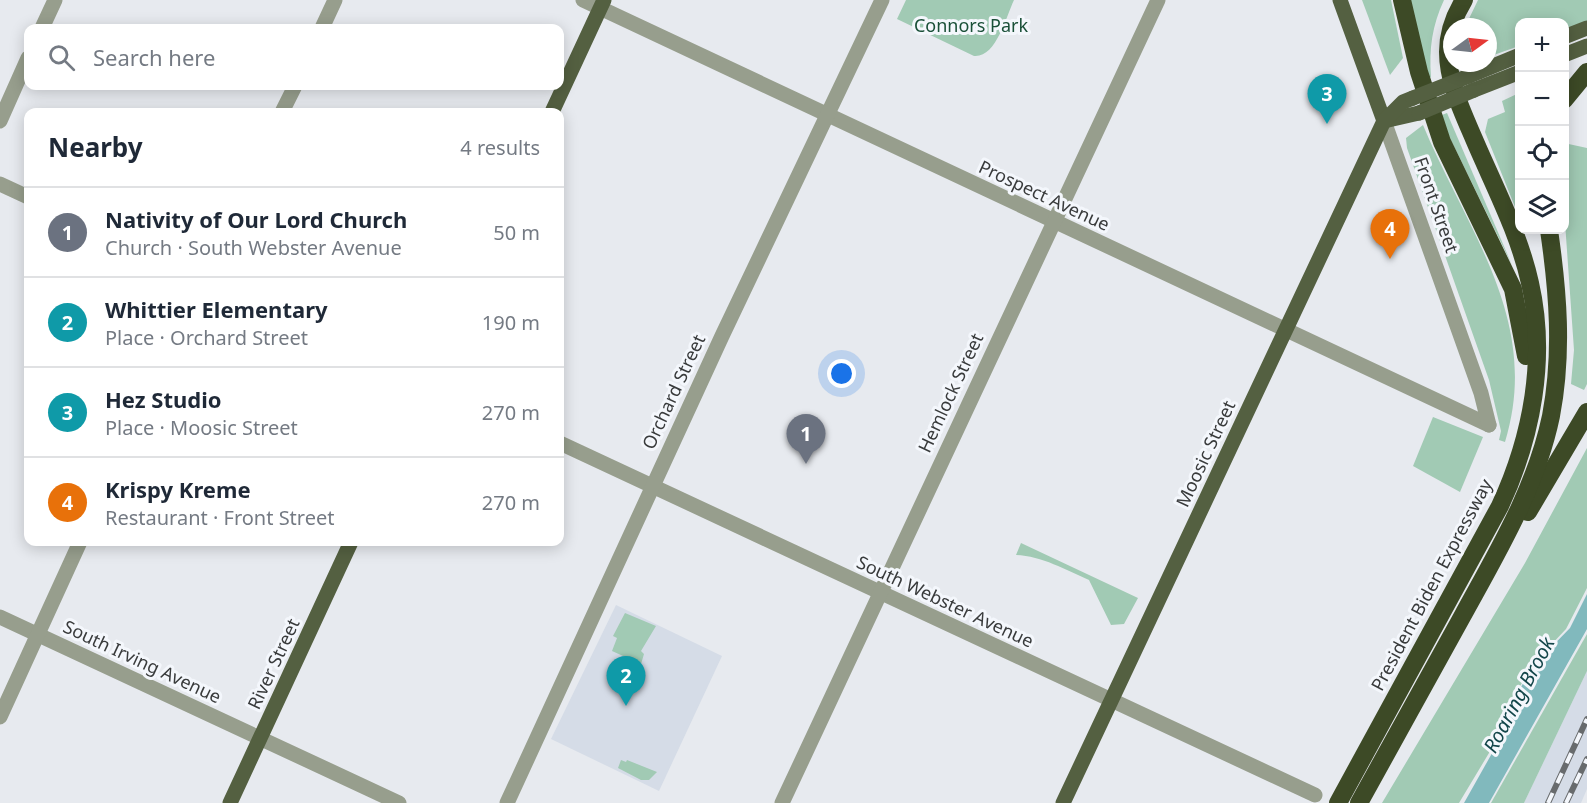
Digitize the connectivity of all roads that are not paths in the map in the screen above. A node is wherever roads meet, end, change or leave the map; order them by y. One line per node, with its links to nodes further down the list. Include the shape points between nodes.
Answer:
1 (56, 0): 10 (street)
2 (335, 0): 11 (street)
3 (583, 0): 9 (street, Prospect Avenue)
4 (882, 0): 26 (street, Orchard Street)
5 (1158, 0): 31 (street, Hemlock Street)
6 (1340, 0): 28 (main road, Front Street)
7 (1402, 0): 36 (highway, via 1434,118 1455,171 1508,275 1517,304 1528,380)
8 (1464, 0): 36 (highway, President Biden Expressway, via 1449,37 1452,77 1461,109 1519,246 1534,306 1536,370)
9 (602, 4): 20 (main road); 26 (street, Prospect Avenue)
10 (44, 24)
11 (324, 24)
12 (1587, 28): 13 (main road)
13 (1569, 35)
14 (1587, 46): 15 (main road)
15 (1569, 53)
16 (1515, 57): 28 (main road, bridge, via 1403,102)
17 (24, 67): 27 (street)
18 (1587, 72): 23 (highway)
19 (1515, 74): 28 (main road, bridge, via 1419,113)
20 (564, 86)
21 (292, 90): 24 (street)
22 (562, 90): 25 (main road)
23 (1569, 94)
24 (284, 108)
25 (554, 108)
26 (827, 114): 31 (street, Prospect Avenue); 38 (street, Orchard Street)
27 (0, 121)
28 (1384, 121): 33 (main road, Moosic Street); 35 (street, Front Street)
29 (0, 184): 30 (street)
30 (24, 195)
31 (1052, 222): 33 (street, Prospect Avenue); 42 (street, Hemlock Street)
32 (1549, 234): 41 (highway, via 1559,327 1550,416 1528,491)
33 (1285, 331): 35 (street, Prospect Avenue); 45 (main road, Moosic Street)
34 (1587, 412): 41 (highway, via 1543,489)
35 (1489, 425)
36 (1526, 436): 54 (highway, President Biden Expressway, via 1489,529)
37 (564, 445): 38 (street, South Webster Avenue)
38 (653, 486): 42 (street, South Webster Avenue); 51 (street, Orchard Street)
39 (78, 546): 44 (street)
40 (349, 546): 47 (main road, River Street)
41 (1483, 579): 55 (highway)
42 (881, 595): 45 (street, South Webster Avenue); 52 (street, Hemlock Street)
43 (0, 617): 44 (street, South Irving Avenue)
44 (38, 635): 46 (street); 47 (street, South Irving Avenue)
45 (1110, 699): 48 (street, South Webster Avenue); 53 (main road, Moosic Street)
46 (0, 717)
47 (260, 739): 49 (main road, River Street); 50 (street, South Irving Avenue)
48 (1315, 795)
49 (230, 803)
50 (399, 803)
51 (507, 803)
52 (782, 803)
53 (1063, 803)
54 (1338, 803)
55 (1359, 803)

